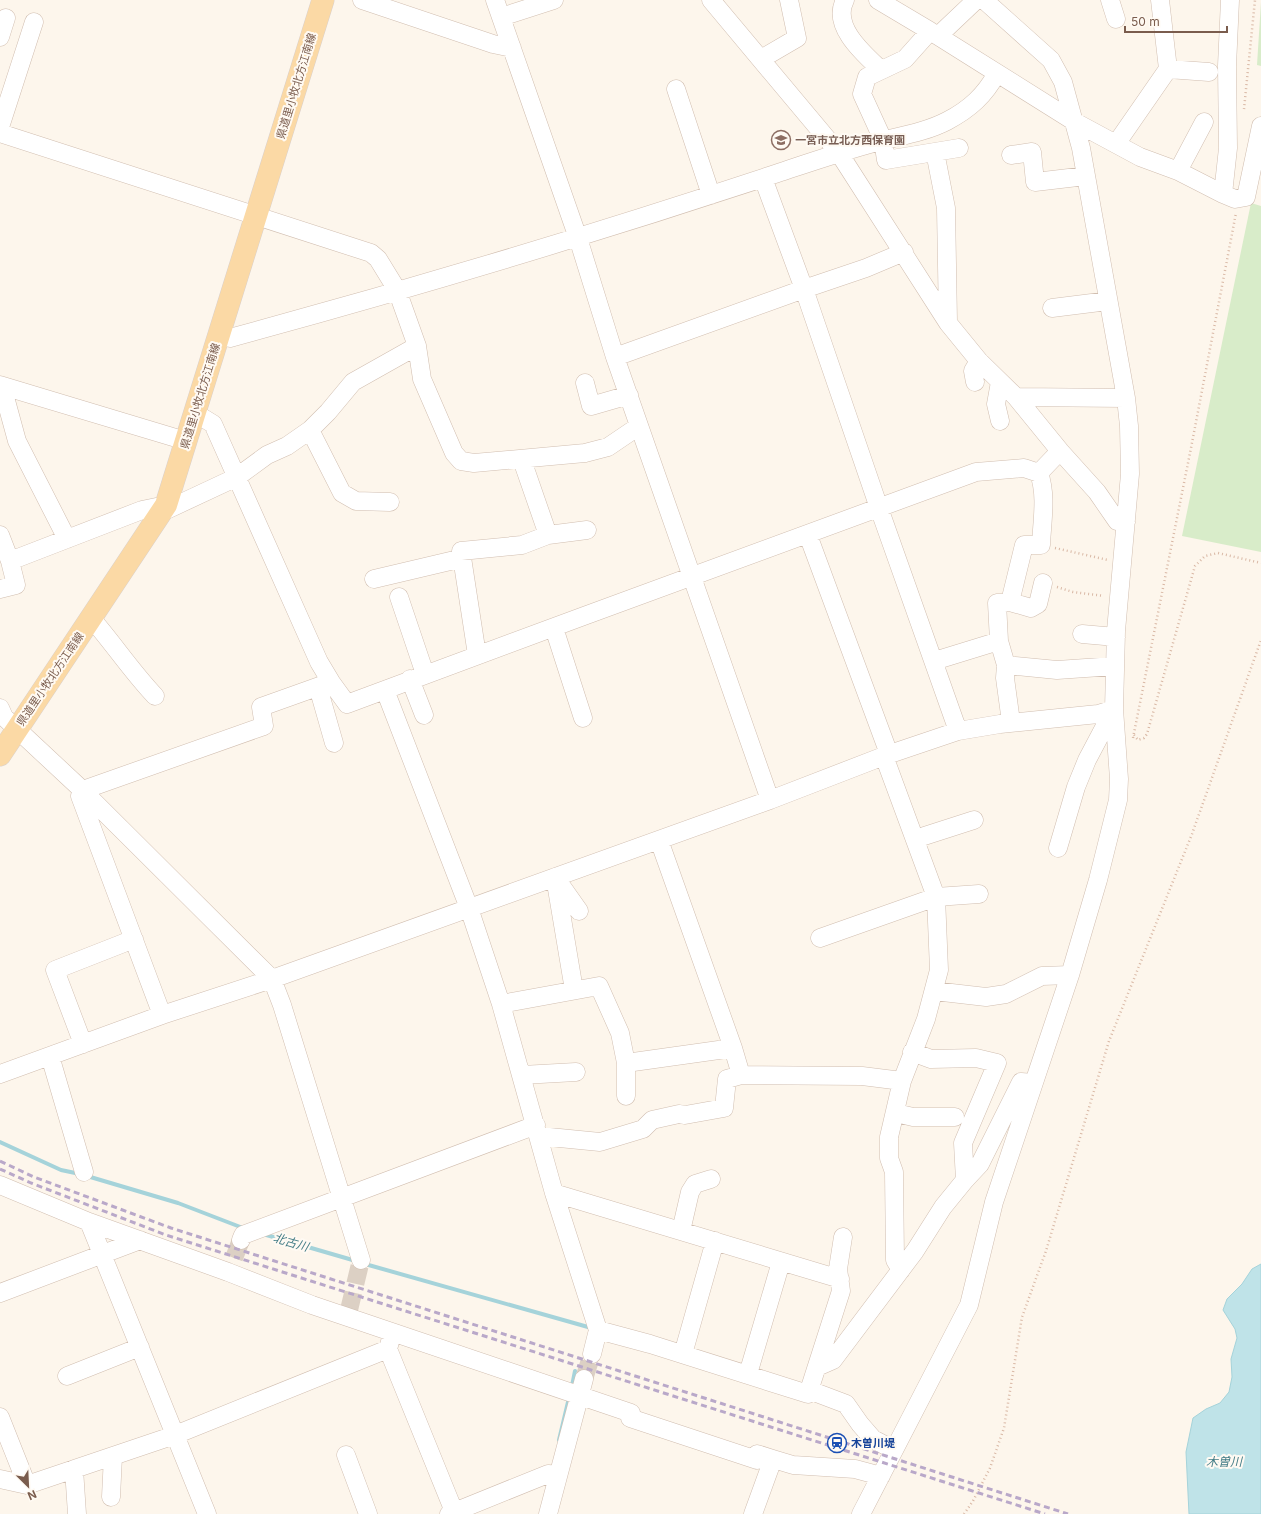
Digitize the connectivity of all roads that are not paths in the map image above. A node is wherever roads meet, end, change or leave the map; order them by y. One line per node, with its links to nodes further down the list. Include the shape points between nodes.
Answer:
1 (323, 0): 42 (main road, 県道里小牧北方江南線)
2 (362, 0): 19 (street)
3 (495, 0): 14 (street)
4 (554, 0): 14 (street)
5 (711, 0): 20 (street)
6 (789, 0): 20 (street, via 797,38)
7 (845, 0): 21 (street, via 841,7 844,24 856,45)
8 (878, 0): 17 (street)
9 (1110, 0): 15 (street)
10 (1160, 0): 22 (street)
11 (1230, 0): 41 (street, via 1227,66)
12 (986, 1): 17 (street); 26 (street, via 1051,60 1063,82)
13 (6, 18): 18 (street)
14 (501, 18): 19 (street)
15 (1116, 19)
16 (34, 22): 29 (street)
17 (934, 33): 21 (street, via 905,59); 24 (street)
18 (0, 37)
19 (512, 48): 43 (street)
20 (761, 59): 35 (street)
21 (881, 70): 31 (street, via 867,77 862,94)
22 (1168, 70): 23 (street); 32 (street)
23 (1209, 72)
24 (997, 73): 26 (street); 31 (street, via 975,103 947,121 907,135)
25 (676, 89): 40 (street)
26 (1075, 122): 32 (street); 38 (street)
27 (1204, 122): 37 (street)
28 (1261, 126): 41 (street, via 1246,197)
29 (0, 127)
30 (0, 132): 42 (street)
31 (883, 140): 34 (street, via 886,160); 35 (street)
32 (1116, 144): 37 (street, via 1140,157)
33 (959, 148): 34 (street)
34 (935, 152): 49 (street, via 946,208)
35 (839, 153): 39 (street); 44 (street)
36 (1011, 155): 38 (street, via 1032,152 1035,182)
37 (1178, 171): 41 (street)
38 (1086, 176): 47 (street)
39 (763, 178): 40 (street); 45 (street)
40 (711, 195): 43 (street)
41 (1229, 196)
42 (257, 215): 46 (street, via 371,253 378,259); 50 (main road, 県道里小牧北方江南線)
43 (578, 238): 46 (street); 52 (street)
44 (904, 252): 45 (street); 49 (street)
45 (804, 289): 52 (street); 71 (street)
46 (397, 290): 50 (street, via 230,338); 51 (street)
47 (1108, 301): 48 (street); 60 (street)
48 (1052, 308)
49 (948, 323): 53 (street)
50 (219, 336): 61 (main road, 県道里小牧北方江南線)
51 (418, 346): 64 (street, via 353,382); 67 (street, via 422,379 454,453 461,462 474,464)
52 (615, 357): 58 (street)
53 (979, 361): 54 (street, via 973,371); 55 (street)
54 (975, 382)
55 (1000, 382): 59 (street); 62 (street, via 996,404)
56 (585, 383): 58 (street, via 591,406)
57 (1, 386): 65 (street); 78 (street, via 17,441)
58 (629, 395): 63 (street)
59 (1016, 397): 60 (street); 66 (street)
60 (1126, 398): 73 (street, via 1130,426 1130,474)
61 (195, 413): 65 (main road, 県道里小牧北方江南線); 69 (street, via 213,424)
62 (1000, 421)
63 (639, 426): 67 (street, via 608,447 586,453); 81 (street)
64 (310, 430): 69 (street, via 255,463); 70 (street, via 342,493 356,501)
65 (186, 441): 72 (main road, 県道里小牧北方江南線)
66 (1060, 451): 68 (street); 73 (street, via 1097,492 1118,521)
67 (522, 460): 76 (street)
68 (1039, 472): 71 (street, via 1024,468 976,472); 86 (street, via 1044,497 1041,545 1024,545)
69 (237, 477): 72 (street); 97 (street, via 319,662)
70 (390, 502)
71 (879, 508): 77 (street); 93 (street)
72 (163, 509): 78 (street, via 142,510); 87 (main road, 県道里小牧北方江南線)
73 (1126, 522): 90 (street)
74 (587, 530): 76 (street)
75 (0, 535): 80 (street)
76 (548, 535): 79 (street, via 522,545 462,552)
77 (808, 535): 81 (street); 109 (street)
78 (67, 539): 80 (street)
79 (463, 558): 82 (street); 92 (street)
80 (10, 561): 84 (street, via 16,585)
81 (692, 578): 88 (street); 111 (street)
82 (374, 579)
83 (1043, 583): 86 (street, via 1038,604 1031,608)
84 (0, 588)
85 (399, 597): 96 (street)
86 (1010, 602): 91 (street, via 997,603)
87 (91, 618): 99 (street); 105 (main road, 県道里小牧北方江南線)
88 (554, 628): 92 (street); 103 (street)
89 (1082, 634): 90 (street)
90 (1116, 637): 95 (street)
91 (1000, 641): 93 (street); 94 (street)
92 (478, 656): 96 (street)
93 (934, 661): 106 (street)
94 (1006, 665): 95 (street, via 1057,670); 104 (street, via 1005,678)
95 (1115, 666): 101 (street)
96 (418, 677): 98 (street); 102 (street)
97 (325, 685): 98 (street, via 348,704); 107 (street); 110 (street, via 261,707 264,726)
98 (385, 690): 119 (street)
99 (155, 696)
100 (0, 708): 105 (street, via 4,716)
101 (1114, 709): 104 (street, via 1098,714); 115 (street, via 1076,787); 123 (street, via 1118,800)
102 (424, 715)
103 (583, 718)
104 (1011, 722): 106 (street)
105 (18, 729): 108 (main road, 県道里小牧北方江南線); 110 (street)
106 (958, 731): 109 (street)
107 (334, 743)
108 (0, 755)
109 (887, 755): 111 (street); 113 (street)
110 (83, 790): 122 (street, via 80,796); 124 (street)
111 (770, 800): 114 (street)
112 (974, 820): 113 (street)
113 (915, 839): 118 (street)
114 (659, 840): 116 (street); 130 (street)
115 (1058, 848)
116 (555, 877): 119 (street); 120 (street); 125 (street)
117 (979, 894): 118 (street)
118 (936, 896): 121 (street); 126 (street, via 939,970)
119 (470, 908): 124 (street); 127 (street)
120 (579, 911)
121 (820, 938)
122 (134, 939): 128 (street); 129 (street, via 55,970)
123 (1070, 975): 126 (street, via 1042,976 1006,994 986,997); 139 (street)
124 (272, 979): 128 (street); 149 (street)
125 (574, 990): 127 (street); 133 (street, via 599,986 620,1033)
126 (934, 991): 131 (street)
127 (501, 1004): 136 (street)
128 (162, 1016): 129 (street)
129 (83, 1044): 132 (street)
130 (733, 1048): 133 (street); 137 (street)
131 (912, 1052): 138 (street); 146 (street, via 931,1059 976,1058 997,1063 963,1143)
132 (50, 1056): 135 (street); 144 (street)
133 (626, 1063): 140 (street)
134 (576, 1072): 136 (street)
135 (0, 1074)
136 (522, 1075): 143 (street)
137 (741, 1075): 138 (street, via 862,1076); 143 (street, via 727,1079 724,1108 652,1120 643,1129 600,1142)
138 (902, 1081): 141 (street)
139 (1033, 1083): 146 (street, via 1021,1082 980,1164); 175 (street, via 994,1202 969,1305)
140 (626, 1096)
141 (896, 1113): 142 (street, via 913,1117); 159 (street, via 889,1137 889,1158 894,1172 894,1260)
142 (954, 1116)
143 (537, 1130): 148 (street); 149 (street)
144 (84, 1172)
145 (711, 1179): 151 (street, via 695,1184 690,1192)
146 (964, 1180): 159 (street)
147 (0, 1186): 150 (street)
148 (554, 1193): 151 (street); 162 (street)
149 (343, 1198): 153 (street, via 259,1227); 157 (street)
150 (90, 1222): 154 (street); 156 (street)
151 (681, 1231): 155 (street)
152 (843, 1237): 160 (street, via 838,1269)
153 (242, 1238)
154 (140, 1240): 156 (street); 163 (street, via 231,1265 348,1314)
155 (715, 1241): 158 (street); 166 (street)
156 (102, 1253): 161 (street); 164 (street)
157 (361, 1260)
158 (781, 1262): 160 (street); 168 (street)
159 (901, 1270): 167 (street, via 834,1360)
160 (840, 1279): 167 (street, via 841,1291)
161 (0, 1294)
162 (598, 1330): 165 (street); 166 (street)
163 (390, 1341): 172 (street, via 482,1362); 174 (street); 185 (street)
164 (140, 1347): 169 (street); 174 (street)
165 (592, 1354)
166 (683, 1354): 168 (street)
167 (817, 1367): 171 (street)
168 (748, 1374): 171 (street, via 808,1394)
169 (67, 1376)
170 (584, 1379): 172 (street)
171 (809, 1390): 175 (street, via 846,1404 874,1439)
172 (580, 1396): 178 (street, via 631,1413 630,1418 757,1460 758,1454); 180 (street)
173 (0, 1417): 183 (street)
174 (175, 1435): 177 (street); 187 (street)
175 (894, 1450): 181 (street)
176 (346, 1454): 188 (street)
177 (113, 1456): 179 (street); 184 (street)
178 (773, 1459): 181 (street, via 793,1465 855,1469); 190 (street)
179 (74, 1469): 183 (street); 186 (street)
180 (558, 1475): 185 (street, via 548,1474); 189 (street)
181 (881, 1476): 191 (street)
182 (0, 1479): 183 (street)
183 (27, 1485)
184 (111, 1497)
185 (453, 1513)
186 (77, 1514)
187 (207, 1514)
188 (368, 1514)
189 (548, 1514)
190 (752, 1514)
191 (861, 1514)

